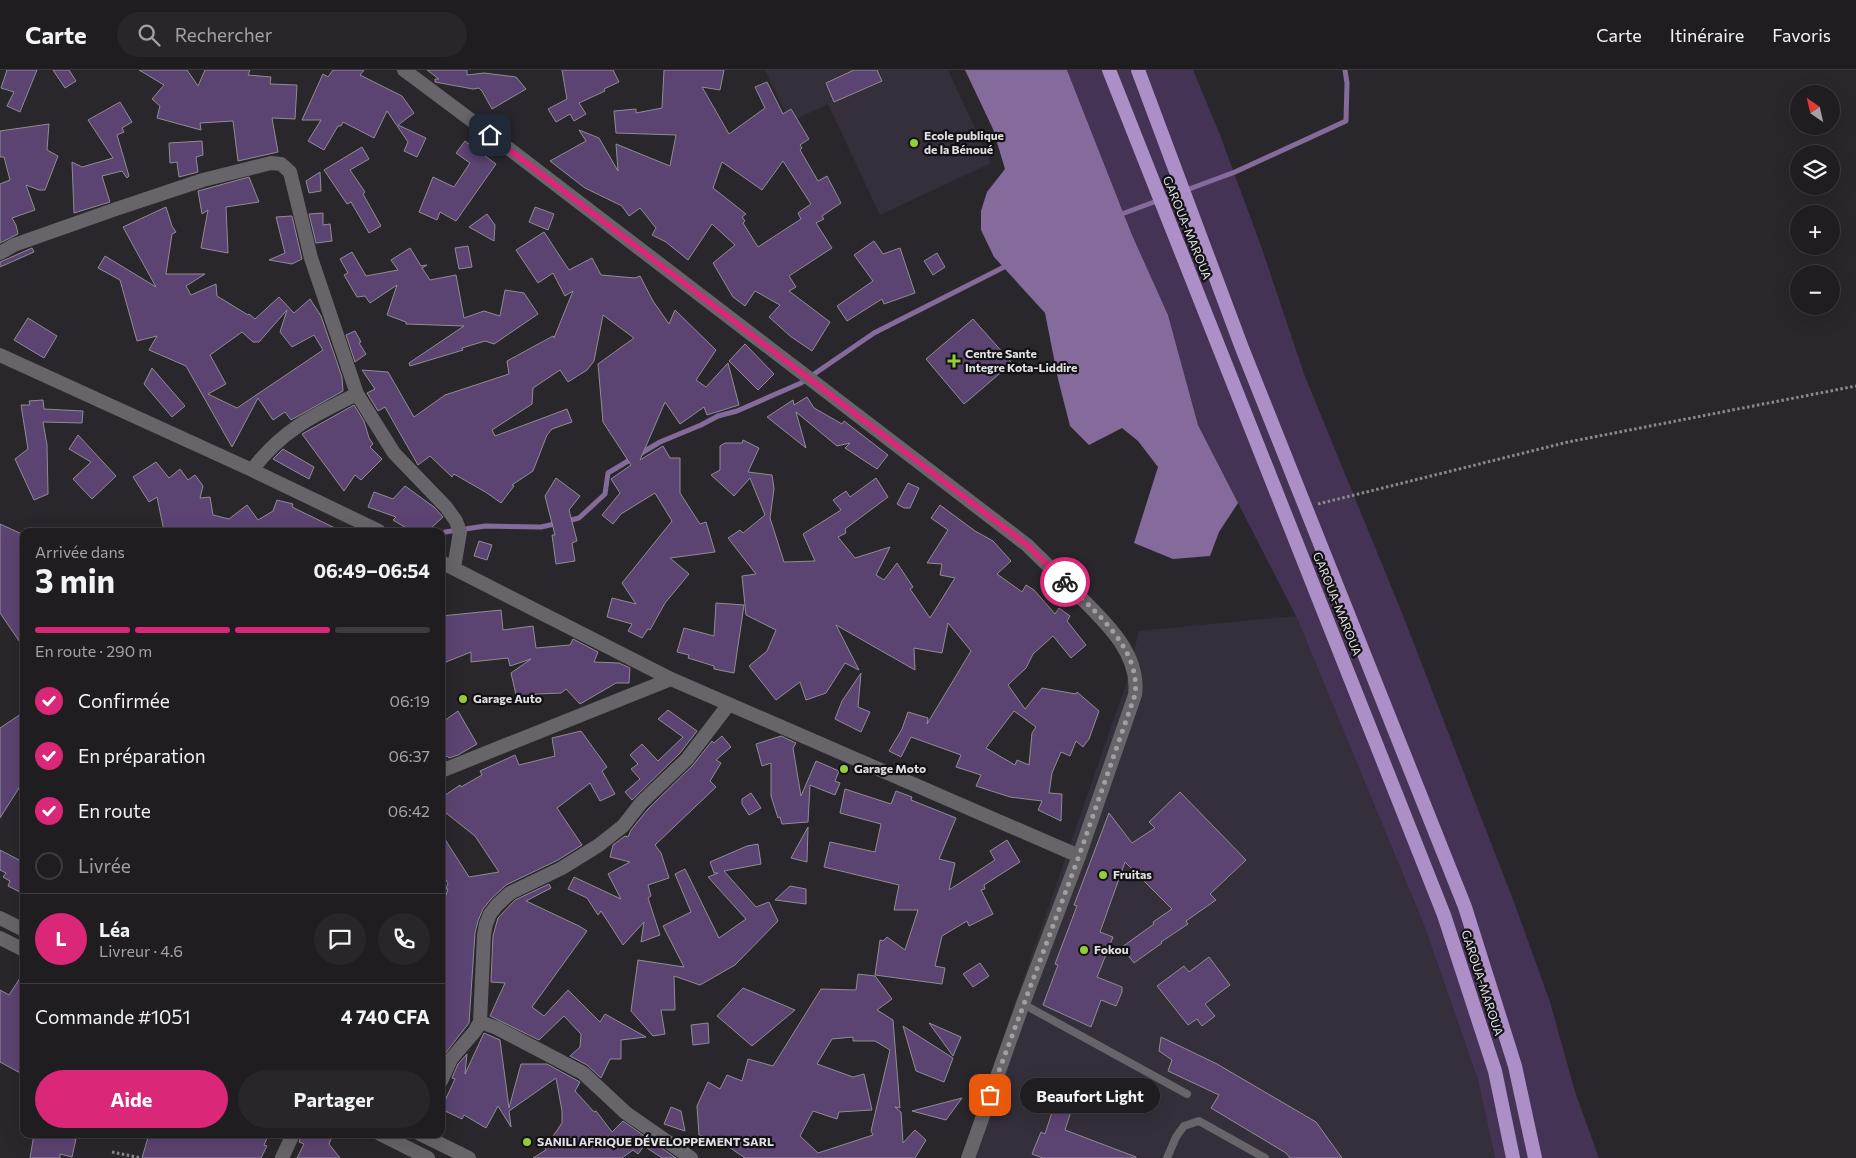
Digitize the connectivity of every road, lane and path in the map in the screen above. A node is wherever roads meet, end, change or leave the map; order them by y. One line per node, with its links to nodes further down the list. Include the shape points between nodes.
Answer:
1 (404, 70): 15 (street, via 1027,545 1102,619 1132,664 1135,695)
2 (1109, 70): 36 (highway, GAROUA-MAROUA, via 1444,915 1495,1071)
3 (1138, 70): 9 (highway, GAROUA-MAROUA)
4 (0, 253): 7 (street, via 14,245 203,180 271,163 281,164 290,172 311,258)
5 (0, 355): 8 (street)
6 (1856, 386): 9 (path, via 1568,442)
7 (357, 394): 8 (street, via 317,413 286,433); 11 (street, via 394,453 456,521 460,532)
8 (252, 470): 10 (street)
9 (1305, 508): 37 (highway, GAROUA-MAROUA, via 1464,908 1515,1066)
10 (373, 528)
11 (447, 565): 12 (street)
12 (671, 679): 13 (street); 14 (street)
13 (729, 704): 15 (street); 21 (street, via 687,759 640,804 623,826 600,845 510,893 497,905 486,924 484,935)
14 (445, 769)
15 (1079, 856): 20 (street)
16 (0, 918): 17 (street)
17 (20, 928)
18 (0, 938): 19 (street)
19 (20, 948)
20 (1023, 1004): 23 (lane); 33 (street)
21 (480, 1022): 22 (street); 32 (street, via 583,1073 626,1113)
22 (445, 1073)
23 (1187, 1094)
24 (291, 1138): 29 (street)
25 (388, 1138): 30 (street)
26 (428, 1138): 31 (street)
27 (112, 1152): 28 (path)
28 (141, 1158)
29 (282, 1158)
30 (428, 1158)
31 (469, 1158)
32 (691, 1158)
33 (968, 1158)
34 (1167, 1158): 35 (lane, via 1184,1126 1199,1121)
35 (1265, 1158)
36 (1513, 1158)
37 (1535, 1158)

